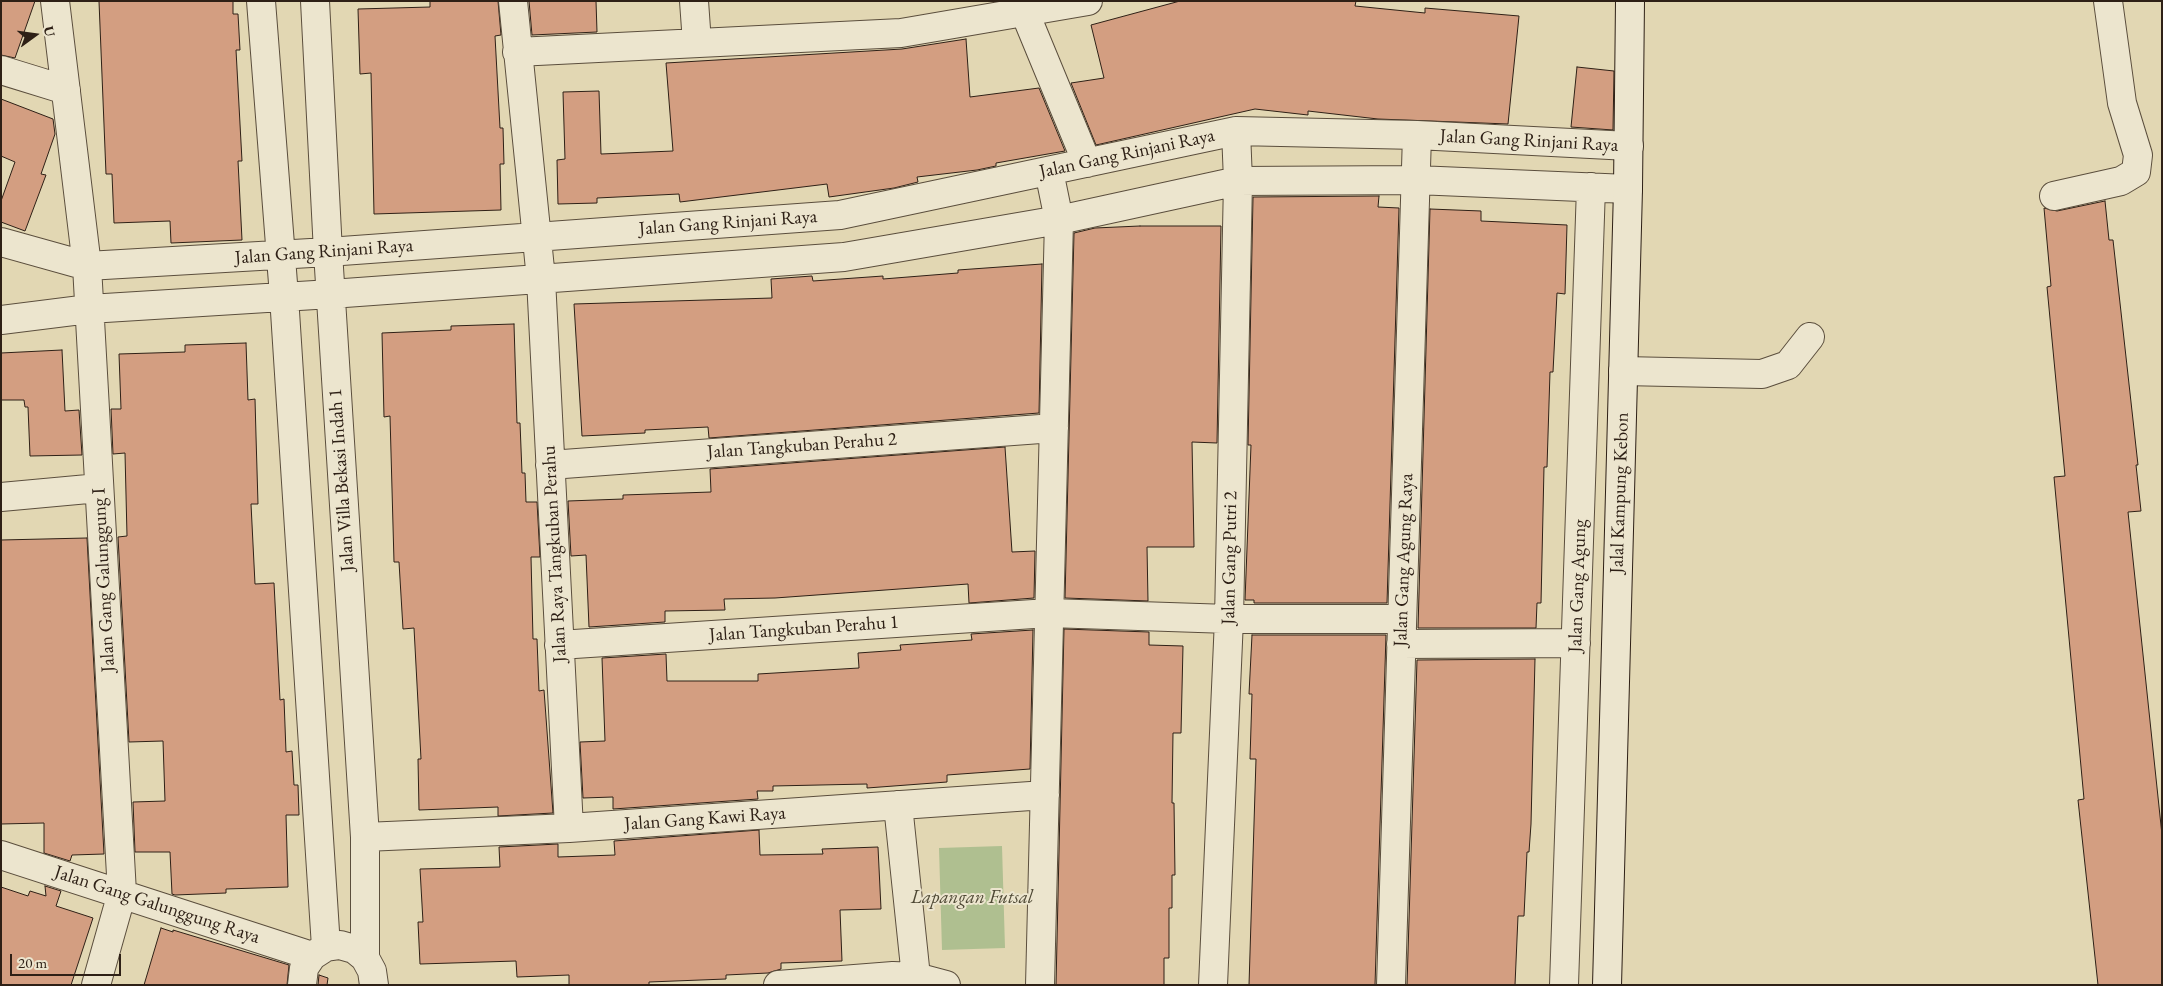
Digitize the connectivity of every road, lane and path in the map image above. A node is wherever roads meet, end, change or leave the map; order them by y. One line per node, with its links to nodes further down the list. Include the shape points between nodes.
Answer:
1 (55, 1): 13 (street)
2 (261, 1): 29 (street)
3 (315, 1): 28 (street, Jalan Villa Bekasi Indah 1)
4 (513, 1): 11 (street, Jalan Raya Tangkuban Perahu)
5 (694, 1): 10 (street)
6 (1088, 1): 9 (street)
7 (1630, 1): 16 (street, Jalal Kampung Kebon)
8 (2108, 1): 23 (street, via 2122,103 2138,155 2136,172 2122,181)
9 (1025, 13): 10 (street, via 901,32); 17 (street)
10 (697, 43): 11 (street)
11 (517, 52): 26 (street, Jalan Raya Tangkuban Perahu)
12 (1, 70): 13 (street)
13 (66, 90): 31 (street)
14 (1236, 131): 15 (street, Jalan Gang Rinjani Raya); 17 (street, Jalan Gang Rinjani Raya); 20 (street, Jalan Gang Putri 2)
15 (1417, 135): 16 (street, Jalan Gang Rinjani Raya); 19 (street, Jalan Gang Agung Raya)
16 (1629, 146): 22 (street, Jalal Kampung Kebon)
17 (1087, 163): 18 (street, Jalan Gang Rinjani Raya)
18 (1049, 171): 24 (street, Jalan Gang Rinjani Raya); 25 (street)
19 (1416, 180): 20 (street); 21 (street); 45 (street, Jalan Gang Agung Raya)
20 (1238, 181): 25 (street); 44 (street, Jalan Gang Putri 2)
21 (1591, 187): 22 (street); 46 (street, Jalan Gang Agung)
22 (1628, 189): 38 (street, Jalal Kampung Kebon)
23 (2054, 196)
24 (840, 215): 26 (street, Jalan Gang Rinjani Raya); 30 (street)
25 (1059, 220): 30 (street); 39 (street)
26 (537, 237): 28 (street, Jalan Gang Rinjani Raya); 32 (street, Jalan Raya Tangkuban Perahu)
27 (1, 242): 31 (street, Jalan Gang Rinjani Raya)
28 (328, 252): 29 (street, Jalan Gang Rinjani Raya); 33 (street, Jalan Villa Bekasi Indah 1)
29 (281, 254): 31 (street, Jalan Gang Rinjani Raya); 34 (street)
30 (844, 258): 32 (street)
31 (86, 266): 35 (street, Jalan Gang Galunggung I)
32 (541, 279): 33 (street); 40 (street, Jalan Raya Tangkuban Perahu)
33 (331, 294): 34 (street); 51 (street, Jalan Villa Bekasi Indah 1)
34 (284, 296): 35 (street); 54 (street)
35 (89, 309): 36 (street); 41 (street, Jalan Gang Galunggung I)
36 (1, 320)
37 (1810, 337): 38 (street, via 1788,365 1762,374)
38 (1623, 371): 66 (street, Jalal Kampung Kebon)
39 (1054, 428): 40 (street, Jalan Tangkuban Perahu 2); 43 (street)
40 (550, 465): 47 (street, Jalan Raya Tangkuban Perahu)
41 (99, 488): 42 (street); 53 (street, Jalan Gang Galunggung I)
42 (1, 497)
43 (1049, 613): 44 (street, Jalan Tangkuban Perahu 1); 47 (street, Jalan Tangkuban Perahu 1); 48 (street)
44 (1230, 619): 45 (street, Jalan Tangkuban Perahu 1); 63 (street, Jalan Gang Putri 2)
45 (1402, 632): 46 (street, Jalan Tangkuban Perahu 1); 64 (street, Jalan Gang Agung Raya)
46 (1576, 643): 65 (street, Jalan Gang Agung)
47 (559, 645): 50 (street, Jalan Raya Tangkuban Perahu)
48 (1045, 795): 49 (street, Jalan Gang Kawi Raya); 62 (street)
49 (898, 805): 50 (street, Jalan Gang Kawi Raya); 56 (street)
50 (569, 828): 51 (street, Jalan Gang Kawi Raya)
51 (365, 837): 55 (street, Jalan Villa Bekasi Indah 1)
52 (1, 855): 53 (street, Jalan Gang Galunggung Raya)
53 (122, 893): 54 (street, Jalan Gang Galunggung Raya); 57 (street, Jalan Gang Galunggung I)
54 (319, 952): 55 (street, Jalan Gang Galunggung Raya, via 340,945 354,949); 58 (street, via 304,968)
55 (365, 958): 59 (street, via 372,971)
56 (916, 977): 60 (street, via 867,977); 61 (street)
57 (96, 985)
58 (302, 985)
59 (374, 985)
60 (778, 985)
61 (946, 985)
62 (1040, 985)
63 (1212, 985)
64 (1391, 985)
65 (1564, 985)
66 (1607, 985)

